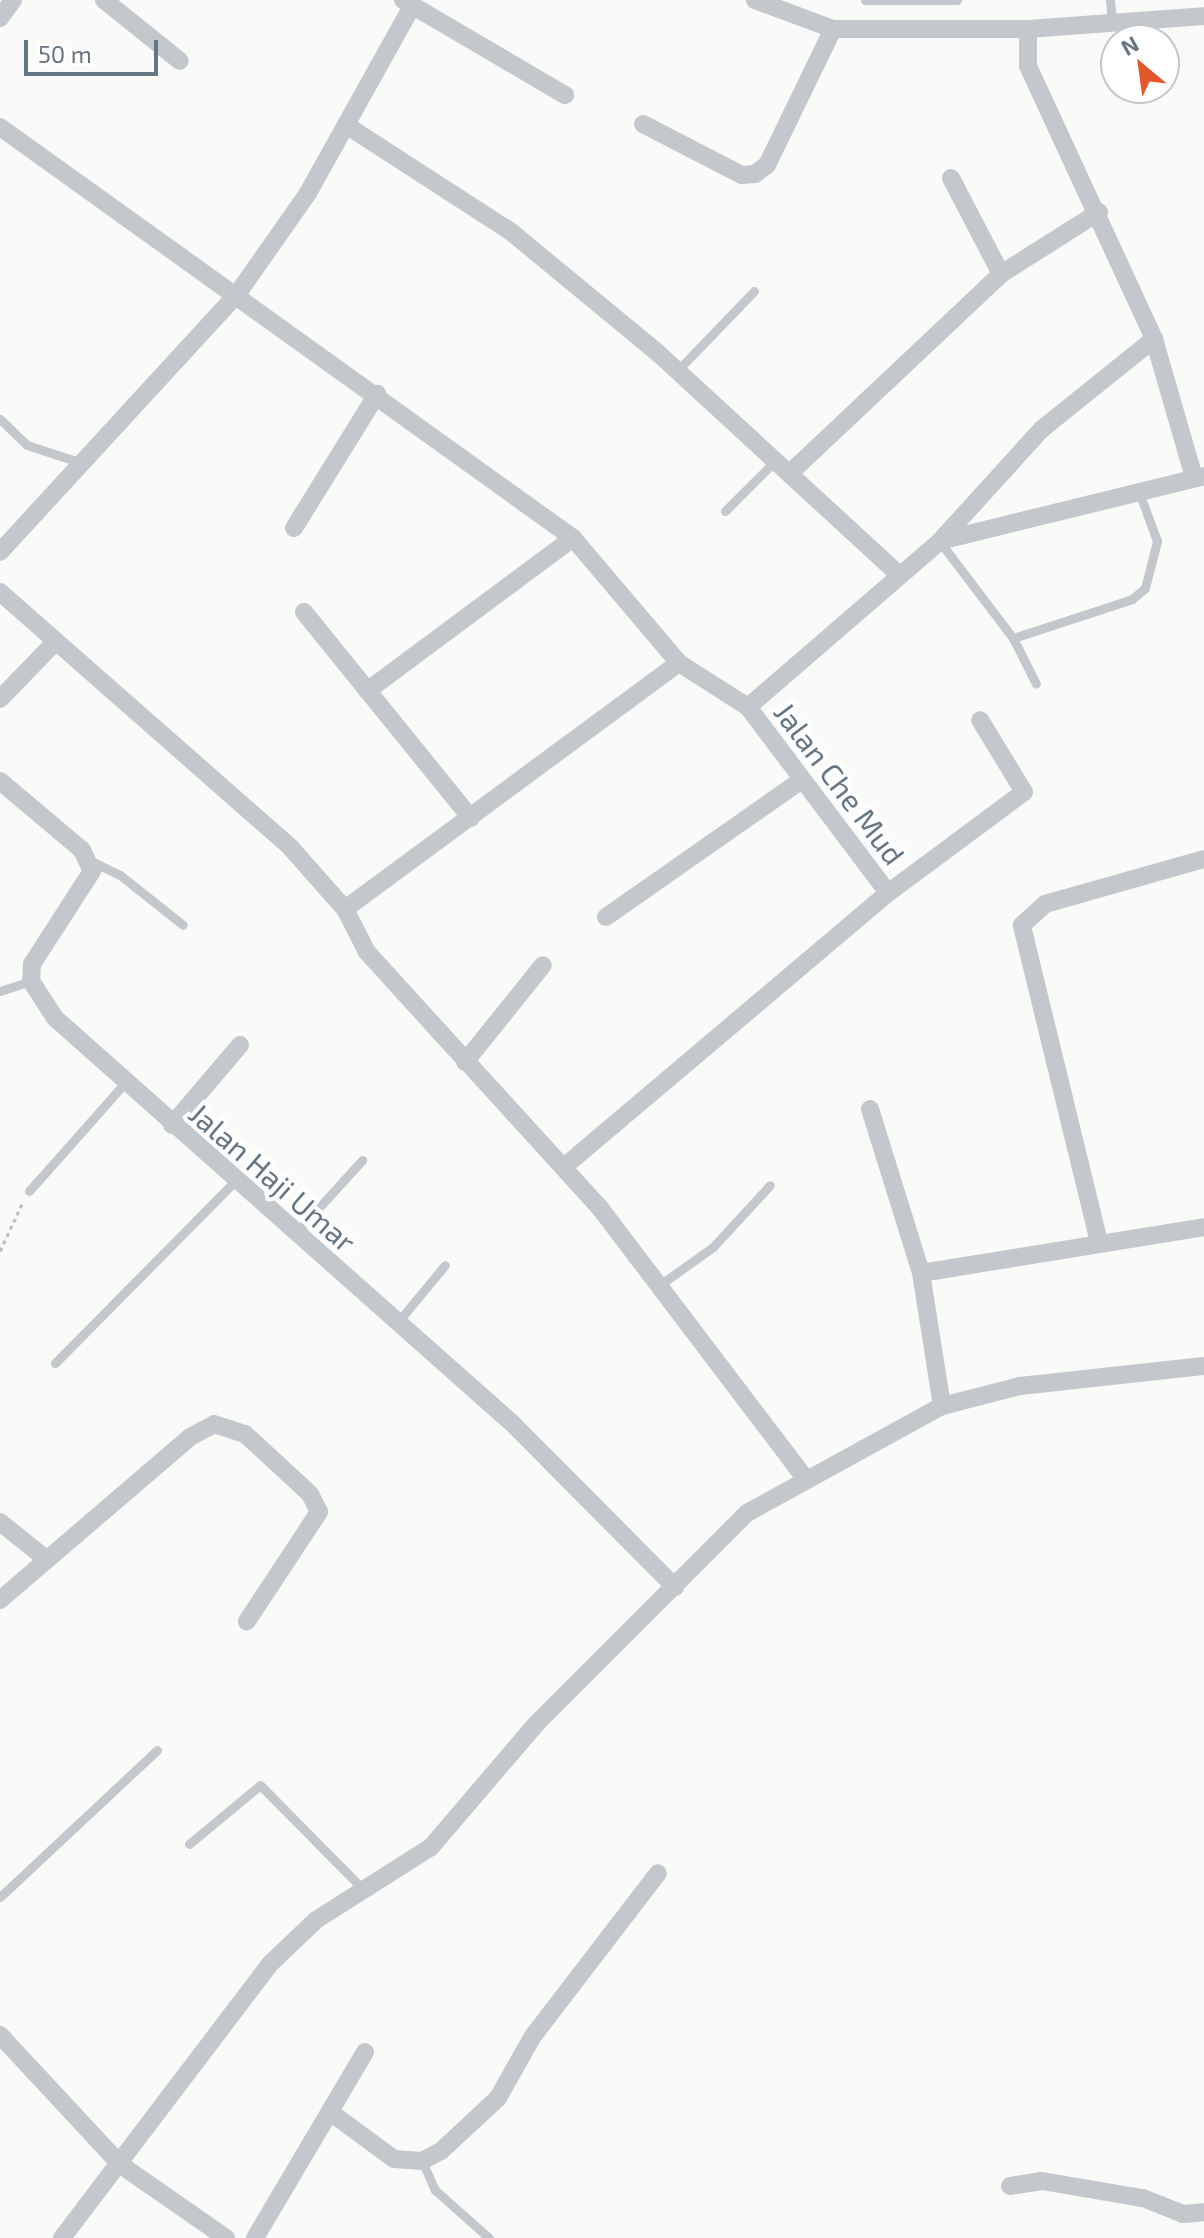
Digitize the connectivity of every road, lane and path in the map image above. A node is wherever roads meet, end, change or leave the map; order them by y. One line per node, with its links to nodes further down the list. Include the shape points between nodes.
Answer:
1 (13, 0): 9 (street)
2 (104, 0): 13 (street)
3 (755, 0): 11 (street)
4 (957, 0): 6 (lane)
5 (1110, 0): 10 (lane)
6 (871, 1)
7 (408, 3): 14 (street); 16 (street)
8 (1204, 16): 10 (street)
9 (0, 18)
10 (1112, 23): 12 (street)
11 (833, 29): 12 (street); 15 (street, via 767,165 755,174 742,175)
12 (1028, 29): 19 (street, via 1028,66)
13 (180, 61)
14 (565, 95)
15 (643, 124)
16 (346, 125): 22 (street); 24 (street, via 510,231)
17 (0, 127): 22 (street)
18 (951, 178): 20 (street)
19 (1099, 212): 20 (street); 23 (street)
20 (1001, 274): 28 (street)
21 (754, 291): 24 (lane)
22 (238, 293): 25 (street); 27 (street)
23 (1154, 339): 29 (street); 34 (street, via 1042,429)
24 (677, 371): 28 (street)
25 (377, 394): 32 (street); 33 (street)
26 (0, 419): 27 (lane, via 27,445)
27 (82, 463): 35 (street)
28 (783, 466): 31 (lane); 36 (street)
29 (1199, 477): 30 (street)
30 (1139, 491): 34 (street); 39 (lane, via 1158,549 1145,588 1132,599)
31 (725, 511)
32 (294, 528)
33 (573, 538): 41 (street); 43 (street)
34 (940, 541): 36 (street); 39 (lane)
35 (0, 552)
36 (897, 573): 45 (street)
37 (0, 592): 40 (street)
38 (304, 612): 43 (street)
39 (1013, 638): 42 (lane)
40 (54, 643): 44 (street); 53 (street, via 244,801)
41 (679, 663): 45 (street); 49 (street)
42 (1036, 684)
43 (367, 691): 49 (street)
44 (0, 699)
45 (748, 707): 48 (street, Jalan Che Mud)
46 (980, 720): 52 (street, via 1024,792)
47 (0, 781): 51 (street)
48 (800, 781): 52 (street, Jalan Che Mud); 54 (street)
49 (471, 818): 53 (street)
50 (1204, 859): 71 (street, via 1045,904 1022,925)
51 (89, 860): 55 (lane, via 120,875); 57 (street, via 89,883 42,946)
52 (888, 893): 65 (street)
53 (345, 909): 60 (street, via 367,952)
54 (606, 917)
55 (183, 925)
56 (543, 965): 60 (street)
57 (31, 981): 58 (lane); 61 (street, Jalan Haji Umar, via 55,1018)
58 (0, 991)
59 (240, 1045): 63 (street)
60 (465, 1062): 65 (street)
61 (125, 1083): 63 (street, Jalan Haji Umar); 68 (lane)
62 (870, 1109): 74 (street)
63 (172, 1125): 66 (street, Jalan Haji Umar)
64 (362, 1160): 70 (lane)
65 (565, 1166): 75 (street)
66 (235, 1181): 70 (street, Jalan Haji Umar); 77 (lane)
67 (770, 1185): 75 (lane, via 713,1247)
68 (29, 1191): 72 (path)
69 (1204, 1227): 71 (street)
70 (295, 1234): 76 (street, Jalan Haji Umar)
71 (1099, 1242): 74 (street)
72 (0, 1251)
73 (445, 1265): 76 (lane)
74 (921, 1273): 79 (street)
75 (661, 1284): 80 (street)
76 (397, 1323): 83 (street, Jalan Haji Umar, via 513,1424)
77 (55, 1363)
78 (1204, 1366): 79 (street, via 1020,1386)
79 (942, 1406): 80 (street)
80 (804, 1477): 83 (street, via 747,1513)
81 (0, 1522): 82 (street)
82 (46, 1559): 84 (street); 85 (street, via 200,1429 231,1427 310,1494 319,1512)
83 (675, 1587): 89 (street, via 537,1723 431,1847)
84 (0, 1600)
85 (247, 1621)
86 (157, 1750): 90 (lane)
87 (189, 1844): 89 (lane, via 260,1785)
88 (658, 1873): 94 (street, via 533,2036 498,2098)
89 (362, 1888): 95 (street, via 271,1963)
90 (0, 1897)
91 (3, 2045): 95 (street)
92 (365, 2052): 93 (street)
93 (330, 2112): 94 (street, via 394,2159); 100 (street)
94 (422, 2161): 101 (lane, via 435,2190)
95 (121, 2165): 98 (street); 99 (street)
96 (1010, 2186): 97 (street, via 1042,2181 1143,2198 1183,2214)
97 (1204, 2212)
98 (62, 2238)
99 (226, 2238)
100 (255, 2238)
101 (489, 2238)

